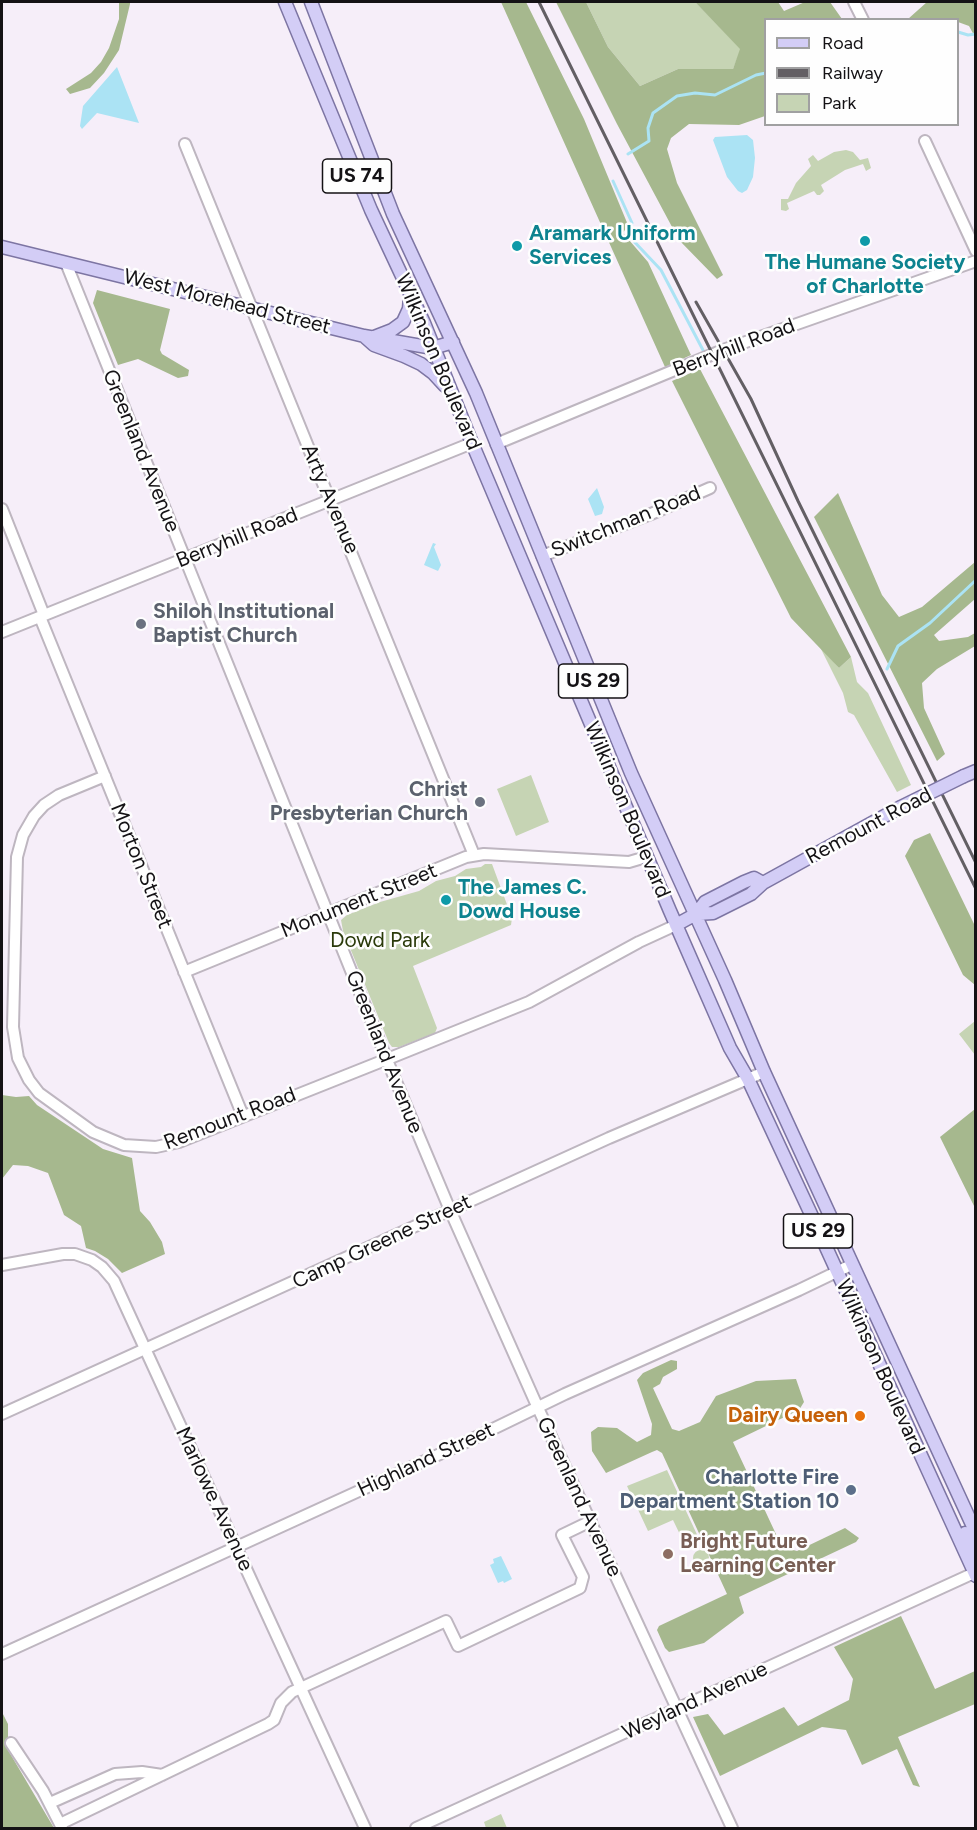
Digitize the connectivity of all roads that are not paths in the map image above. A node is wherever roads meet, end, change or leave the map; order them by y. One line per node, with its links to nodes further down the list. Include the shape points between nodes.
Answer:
1 (285, 2): 11 (main road, Wilkinson Boulevard / US 74, via 371,210)
2 (311, 2): 14 (main road, Wilkinson Boulevard / US 74, via 393,214)
3 (854, 2): 4 (street)
4 (862, 18)
5 (925, 141): 8 (street)
6 (185, 144): 12 (street, Arty Avenue)
7 (2, 247): 10 (main road, West Morehead Street)
8 (975, 251)
9 (975, 261): 18 (street, Berryhill Road, via 723,350)
10 (66, 262): 12 (main road, West Morehead Street); 23 (street, Greenland Avenue)
11 (405, 281): 13 (main road, via 410,300 405,319 395,328); 15 (main road, Wilkinson Boulevard / US 74)
12 (252, 309): 13 (main road, West Morehead Street); 20 (street, Arty Avenue)
13 (369, 336): 15 (main road, West Morehead Street); 16 (main road, via 374,345 428,368)
14 (453, 342): 15 (main road, West Morehead Street); 18 (main road, Wilkinson Boulevard / US 29)
15 (433, 348): 16 (main road, Wilkinson Boulevard / US 29)
16 (457, 405): 17 (main road, Wilkinson Boulevard / US 29)
17 (472, 443): 20 (street, Berryhill Road); 29 (main road, Wilkinson Boulevard / US 29)
18 (496, 444): 22 (main road, Wilkinson Boulevard / US 29)
19 (710, 488): 22 (street, Switchman Road)
20 (330, 501): 23 (street, Berryhill Road); 28 (street, Arty Avenue)
21 (2, 509): 24 (street, Morton Street)
22 (542, 556): 31 (main road, Wilkinson Boulevard / US 29, via 614,733)
23 (184, 558): 24 (street, Berryhill Road); 30 (street, Greenland Avenue)
24 (42, 616): 25 (street, Berryhill Road); 27 (street, Morton Street)
25 (2, 632)
26 (970, 774): 31 (main road, Remount Road, bridge, via 899,808 763,883 751,894 715,912)
27 (105, 776): 33 (street, Morton Street); 37 (street, Remount Road, via 44,805 26,829 18,850 13,1027 18,1058 29,1080 47,1099 93,1132 124,1146 164,1146)
28 (474, 855): 29 (street, Monument Street, via 629,862); 30 (street, Monument Street)
29 (646, 857): 32 (main road, Wilkinson Boulevard / US 29)
30 (328, 912): 33 (street, Monument Street); 34 (street, Greenland Avenue)
31 (696, 914): 32 (main road, Remount Road); 35 (main road, Wilkinson Boulevard / US 29)
32 (676, 925): 34 (street, Remount Road, via 529,1002); 36 (main road, Wilkinson Boulevard / US 29, via 730,1048)
33 (184, 972): 37 (street, Morton Street)
34 (387, 1060): 37 (street, Remount Road); 38 (street, Greenland Avenue)
35 (764, 1072): 36 (street, Camp Greene Street); 40 (main road, Wilkinson Boulevard / US 29)
36 (748, 1079): 38 (street, Camp Greene Street); 41 (main road, Wilkinson Boulevard / US 29)
37 (243, 1116)
38 (450, 1210): 42 (street, Camp Greene Street); 43 (street, Greenland Avenue)
39 (2, 1264): 42 (street, Marlowe Avenue, via 63,1254 92,1260 114,1281)
40 (851, 1265): 41 (street, Highland Street); 47 (main road, Wilkinson Boulevard / US 29)
41 (837, 1272): 43 (street, Highland Street); 45 (main road, Wilkinson Boulevard / US 29)
42 (145, 1350): 44 (street, Camp Greene Street); 48 (street, Marlowe Avenue)
43 (538, 1408): 46 (street, Greenland Avenue); 48 (street, Highland Street)
44 (2, 1414)
45 (934, 1484): 49 (main road); 50 (main road, Wilkinson Boulevard / US 29)
46 (591, 1521): 52 (street, via 562,1535 583,1577 580,1588 458,1646 446,1621); 53 (street, Greenland Avenue)
47 (975, 1533)
48 (236, 1546): 51 (street, Highland Street); 52 (street, Marlowe Avenue)
49 (975, 1555)
50 (975, 1574): 53 (street, Weyland Avenue)
51 (2, 1654)
52 (301, 1688): 55 (street, via 281,1703 274,1720); 58 (street, Marlowe Avenue)
53 (677, 1709): 59 (street, Weyland Avenue); 60 (street, Greenland Avenue)
54 (11, 1743): 56 (street)
55 (163, 1774): 56 (street, via 115,1774); 57 (street)
56 (50, 1803): 57 (street)
57 (61, 1826)
58 (365, 1828)
59 (416, 1828)
60 (732, 1828)

